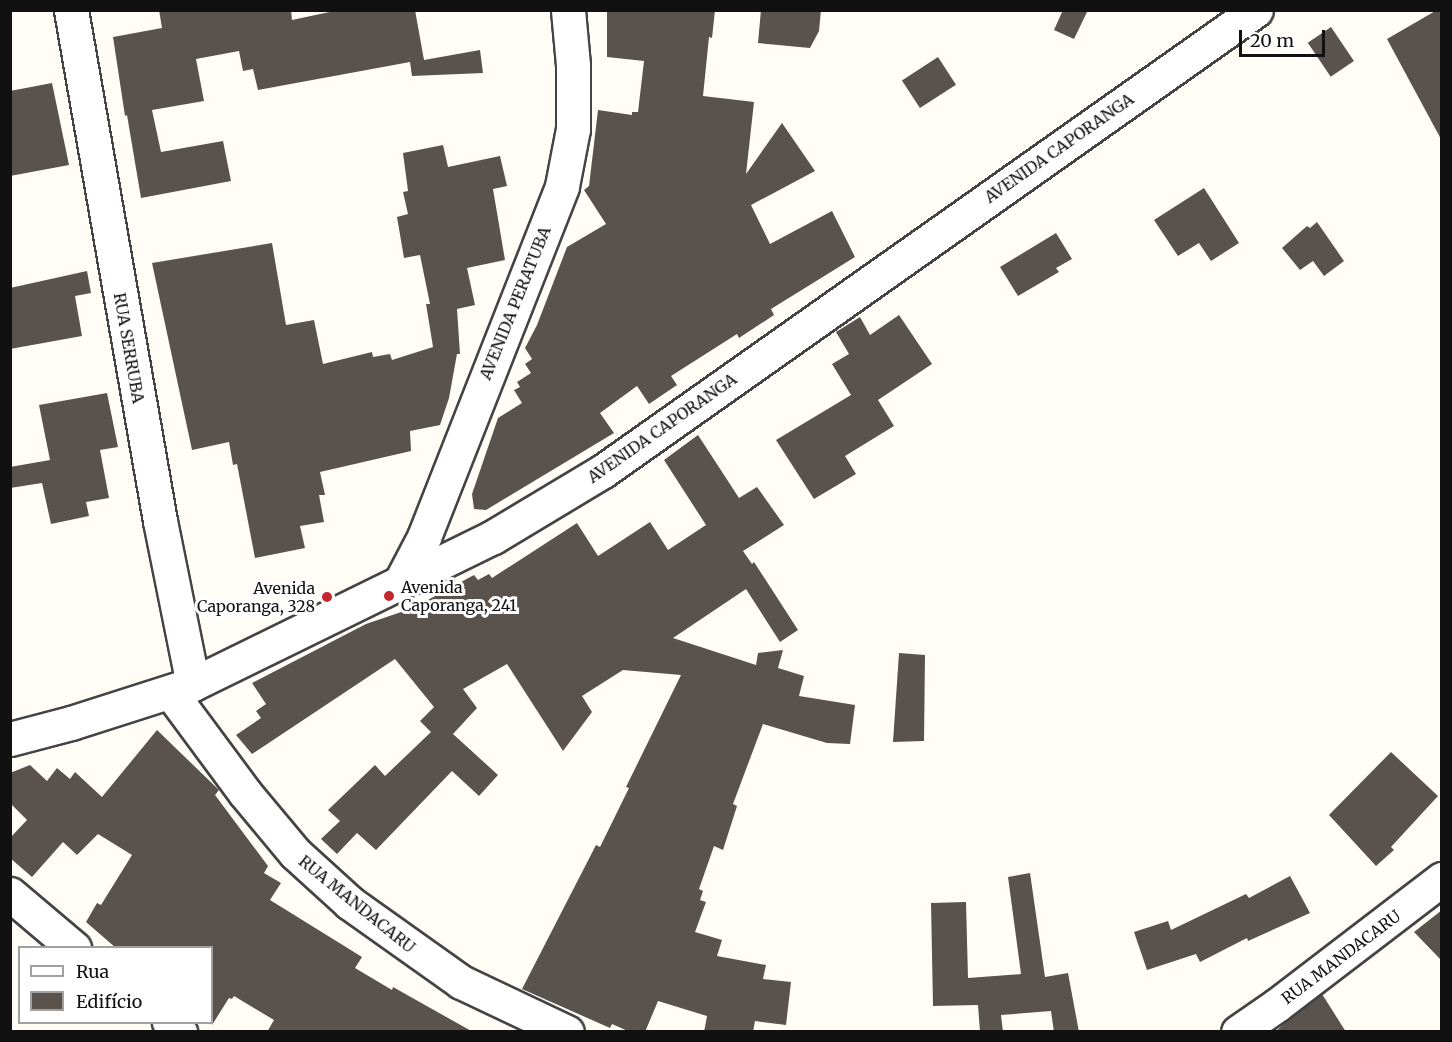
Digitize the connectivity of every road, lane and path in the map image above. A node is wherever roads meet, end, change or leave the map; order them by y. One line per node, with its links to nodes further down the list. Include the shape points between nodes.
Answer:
1 (71, 10): 5 (street, RUA SERRUBA, via 160,521)
2 (568, 10): 4 (street, AVENIDA PERATUBA, via 573,129 562,186 428,527)
3 (1256, 10): 4 (street, AVENIDA CAPORANGA, via 603,471 493,537)
4 (400, 583): 5 (street, AVENIDA CAPORANGA)
5 (182, 688): 6 (street, AVENIDA CAPORANGA); 10 (street, RUA MANDACARU, via 245,793 295,853 350,903 461,982)
6 (10, 739)
7 (1442, 879): 11 (street, RUA MANDACARU)
8 (10, 894): 9 (street)
9 (72, 946)
10 (567, 1032)
11 (1238, 1032)

